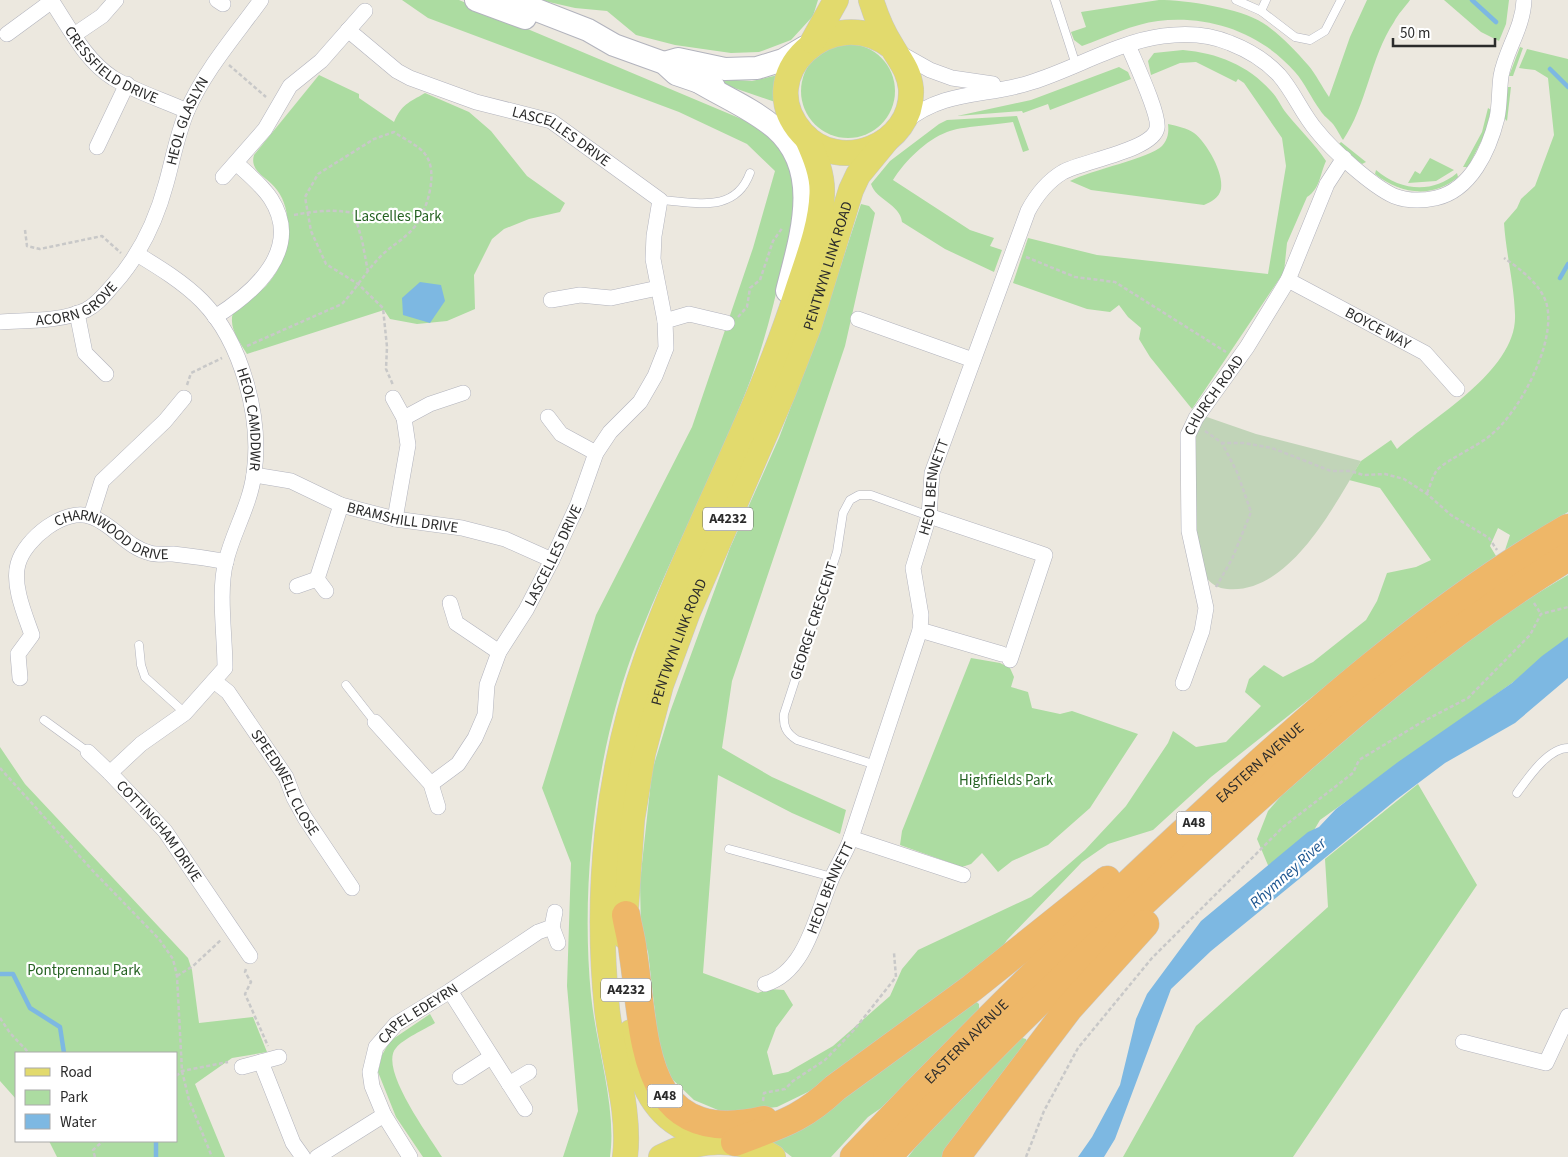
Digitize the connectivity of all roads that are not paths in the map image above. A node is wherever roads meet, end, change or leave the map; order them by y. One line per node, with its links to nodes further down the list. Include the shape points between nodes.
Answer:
1 (116, 0): 17 (street, via 102,16)
2 (261, 0): 27 (street, HEOL GLASLYN, via 219,56)
3 (476, 0): 19 (street, via 586,41)
4 (511, 0): 19 (street, via 588,30)
5 (836, 0): 18 (main road, PENTWYN LINK ROAD / A4232)
6 (871, 0): 21 (main road, PENTWYN LINK ROAD / A4232)
7 (1055, 0): 23 (lane)
8 (1236, 0): 14 (lane)
9 (1266, 0): 14 (lane)
10 (1341, 0): 14 (lane, via 1325,31 1310,40 1296,37)
11 (1524, 0): 31 (street, via 1520,26 1502,75 1493,131 1480,160 1466,180 1438,198 1403,199 1383,190)
12 (52, 1): 16 (street); 17 (street, CRESSFIELD DRIVE)
13 (365, 11): 15 (street)
14 (1261, 11)
15 (348, 30): 32 (street, via 321,61 290,86 262,133); 35 (street, LASCELLES DRIVE, via 410,78 476,102 551,121)
16 (7, 34)
17 (74, 36): 25 (street, CRESSFIELD DRIVE, via 104,71)
18 (809, 44): 21 (main road, PENTWYN LINK ROAD / A4232, via 830,33 848,30 878,36); 22 (street, via 783,60 757,68 725,69 678,59); 28 (main road, PENTWYN LINK ROAD / A4232, via 793,64 786,89 787,102)
19 (614, 45): 22 (street)
20 (1128, 45): 23 (street); 31 (street, via 1163,36 1189,34 1216,38 1244,49 1277,73 1316,130); 46 (street, HEOL BENNETT, via 1157,119 1156,132 1137,146 1064,172 1034,200)
21 (893, 49): 26 (street, via 930,70 952,78); 29 (main road, PENTWYN LINK ROAD / A4232, via 906,67 911,91 908,110)
22 (664, 64): 24 (street, via 676,74)
23 (1076, 65): 26 (street)
24 (699, 82): 28 (street, via 770,106); 48 (street, via 775,128 794,152 802,172 805,196 799,240)
25 (127, 84): 27 (street, CRESSFIELD DRIVE); 30 (street)
26 (1013, 88): 29 (street, via 950,99 922,111)
27 (187, 111): 36 (street, HEOL GLASLYN, via 156,216)
28 (802, 132): 29 (main road, via 817,145 840,153 865,151); 48 (main road, PENTWYN LINK ROAD / A4232, via 820,175 820,206 804,270)
29 (893, 134): 90 (main road, PENTWYN LINK ROAD / A4232, via 858,175 851,190 809,326 784,393 688,612 662,685 643,753 632,820)
30 (98, 147)
31 (1344, 158): 37 (street, CHURCH ROAD, via 1328,184)
32 (236, 162): 34 (street); 41 (street, via 266,190 272,200 279,218 280,244 267,274)
33 (750, 173): 35 (lane, via 745,186 727,200 712,203)
34 (223, 177)
35 (660, 200): 38 (street, LASCELLES DRIVE, via 653,259)
36 (134, 258): 40 (street, ACORN GROVE, via 101,299); 41 (street, HEOL CAMDDWR, via 175,278)
37 (1288, 280): 49 (street, BOYCE WAY, via 1425,354); 72 (street, CHURCH ROAD, via 1193,425 1187,444 1188,531 1206,608 1202,631)
38 (658, 288): 39 (street, via 611,298 580,295); 43 (street, LASCELLES DRIVE)
39 (551, 300)
40 (77, 313): 44 (street, ACORN GROVE, via 33,322); 47 (street, via 85,353)
41 (215, 317): 56 (street, HEOL CAMDDWR, via 234,352 253,405)
42 (858, 319): 46 (street)
43 (665, 321): 45 (street, via 689,314); 55 (street, LASCELLES DRIVE, via 666,348 656,376 640,402 610,432)
44 (0, 322)
45 (727, 322)
46 (973, 360): 59 (street, HEOL BENNETT, via 932,473)
47 (106, 374)
48 (768, 375): 109 (main road, PENTWYN LINK ROAD / A4232, via 647,656 619,756 605,850 602,940 607,1011 625,1125)
49 (1458, 389)
50 (463, 392): 54 (street)
51 (184, 398): 58 (street, via 102,481)
52 (393, 398): 54 (street)
53 (548, 417): 55 (street, via 561,434)
54 (404, 418): 60 (street, via 408,445)
55 (596, 453): 63 (street, LASCELLES DRIVE, via 578,504)
56 (254, 475): 57 (street, BRAMSHILL DRIVE, via 290,481); 64 (street, HEOL CAMDDWR)
57 (341, 505): 60 (street, BRAMSHILL DRIVE); 65 (street, via 321,585)
58 (91, 516): 64 (street, CHARNWOOD DRIVE, via 127,544 150,553); 70 (street, CHARNWOOD DRIVE, via 73,515 62,519 38,536 18,564 21,601 32,635 18,654)
59 (929, 516): 67 (street, HEOL BENNETT, via 913,568 921,615); 67 (street, via 1044,555 1006,657); 79 (lane, GEORGE CRESCENT, via 871,495 859,495 850,500 843,513 837,552 784,714 786,729 797,740)
60 (395, 519): 63 (street, BRAMSHILL DRIVE, via 462,528 505,539)
61 (1568, 528): 80 (highway, EASTERN AVENUE / A48, via 1510,564 1429,622)
62 (1568, 557): 80 (highway, EASTERN AVENUE / A48, via 1501,599)
63 (552, 560): 69 (street, LASCELLES DRIVE)
64 (226, 562): 71 (street, HEOL CAMDDWR, via 223,608 225,668)
65 (297, 586)
66 (450, 603): 69 (street, via 456,623)
67 (920, 630): 79 (street, HEOL BENNETT)
68 (139, 645): 74 (lane, via 146,677)
69 (499, 652): 82 (street, LASCELLES DRIVE, via 487,685 485,716 475,738 458,764)
70 (20, 678)
71 (214, 681): 74 (street, COTTINGHAM DRIVE); 89 (street, SPEEDWELL CLOSE, via 228,692 286,777 294,798)
72 (1183, 683)
73 (346, 684): 76 (lane)
74 (185, 712): 81 (street, COTTINGHAM DRIVE, via 141,744)
75 (44, 720): 78 (lane)
76 (375, 722): 82 (street)
77 (1568, 748): 83 (lane, via 1562,748 1537,766)
78 (88, 752): 81 (street)
79 (876, 765): 85 (street, HEOL BENNETT)
80 (1267, 772): 102 (highway, via 1146,848 972,988); 112 (highway, EASTERN AVENUE / A48, via 1024,983); 113 (highway, EASTERN AVENUE / A48); 114 (highway, via 1075,1001)
81 (110, 773): 92 (street, COTTINGHAM DRIVE, via 165,831)
82 (431, 784): 84 (street)
83 (1518, 793)
84 (438, 808)
85 (851, 838): 87 (street); 88 (street, HEOL BENNETT)
86 (729, 849): 88 (lane)
87 (963, 875)
88 (832, 877): 93 (street, HEOL BENNETT, via 802,952 790,969)
89 (352, 888)
90 (626, 915): 102 (highway, A48, via 650,1062 659,1086 679,1110 710,1124 745,1124 775,1118); 105 (main road, PENTWYN LINK ROAD / A4232, via 622,952 626,998 643,1083 654,1103 671,1119)
91 (558, 943): 94 (street, CAPEL EDEYRN, via 553,919)
92 (250, 956)
93 (764, 984)
94 (450, 991): 97 (street); 104 (street, CAPEL EDEYRN, via 396,1024 376,1047 370,1072)
95 (1568, 1016): 96 (street, via 1546,1063)
96 (1463, 1042)
97 (491, 1057): 100 (street); 101 (street)
98 (242, 1067): 106 (street, via 271,1059 293,1143)
99 (529, 1072): 101 (street)
100 (460, 1076)
101 (509, 1084): 103 (street)
102 (835, 1088): 105 (highway, via 802,1116)
103 (525, 1109)
104 (384, 1115): 107 (street); 108 (street, CAPEL EDEYRN)
105 (724, 1142): 110 (main road, A4232, via 685,1147); 111 (main road, A4232, via 757,1148)
106 (303, 1157)
107 (317, 1157)
108 (410, 1157)
109 (625, 1157)
110 (661, 1157)
111 (773, 1157)
112 (854, 1157)
113 (887, 1157)
114 (956, 1157)

